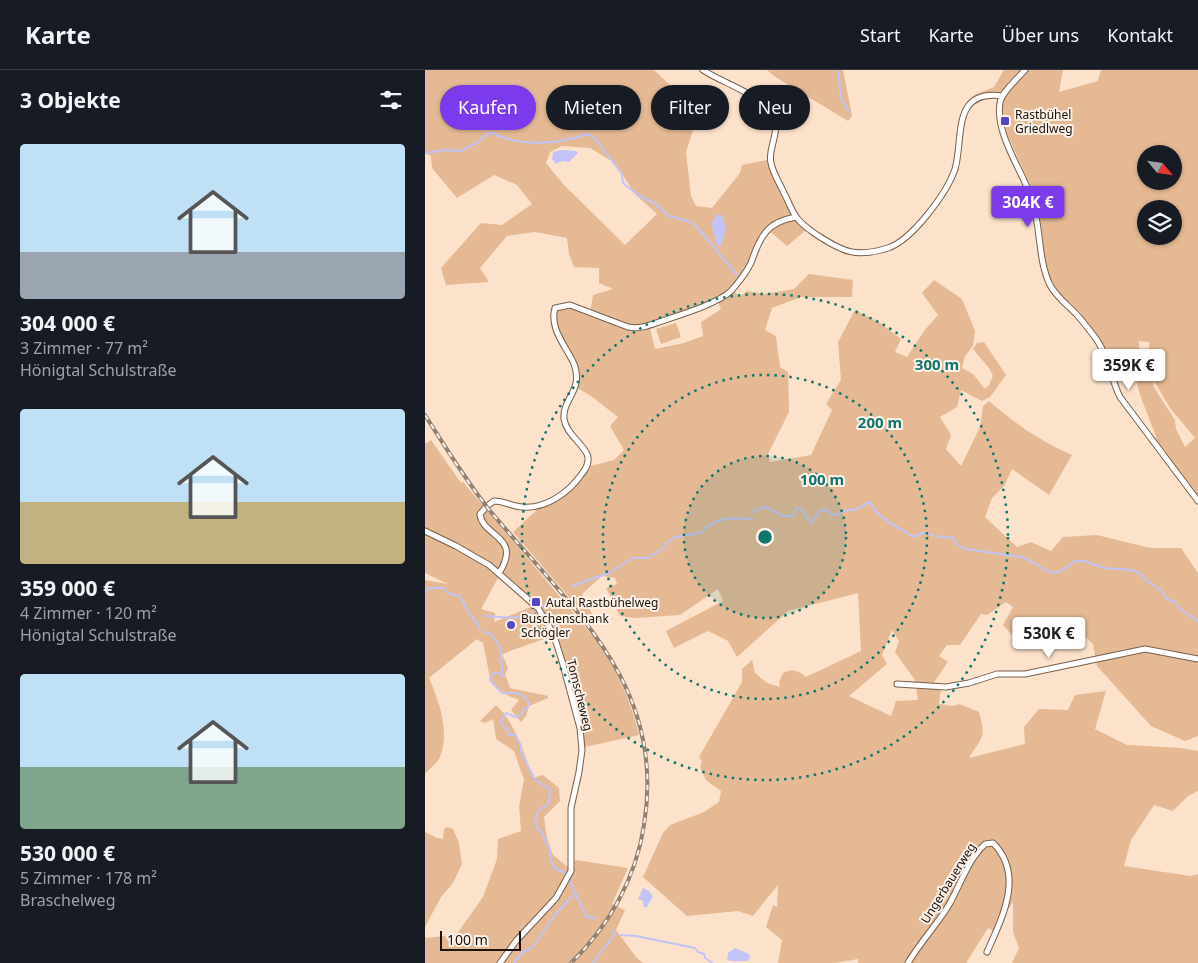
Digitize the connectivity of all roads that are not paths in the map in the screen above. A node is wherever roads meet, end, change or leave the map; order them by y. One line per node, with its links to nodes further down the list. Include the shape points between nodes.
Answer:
1 (703, 70): 4 (street, via 744,91 773,116 776,127 770,161)
2 (1025, 70): 3 (street)
3 (1002, 96): 4 (street, via 995,94 977,99 967,108 962,118 951,178 921,223 898,242 879,250 846,251 836,248); 5 (street, via 1002,130 1030,192 1043,264 1051,287 1098,342 1120,396)
4 (796, 216): 7 (street, via 766,230 742,278 729,292 680,315 637,328 570,305 555,308 553,315 559,339 574,364 577,377 564,419 587,454 588,462 568,491 553,500 531,507 494,501 483,510 480,514 483,522 505,548 506,560)
5 (1198, 501)
6 (425, 531): 7 (street, Tomscheweg)
7 (499, 572): 11 (street, Tomscheweg, via 538,608 553,633 580,728 583,750 571,808 571,871 556,898)
8 (1198, 659): 9 (street, via 1145,649 1025,674 997,674 945,687)
9 (897, 684)
10 (987, 952): 12 (street, Ungerbauerweg, via 1006,905 1010,884 1001,851 993,843 985,844 979,850 949,904)
11 (500, 963)
12 (908, 963)

